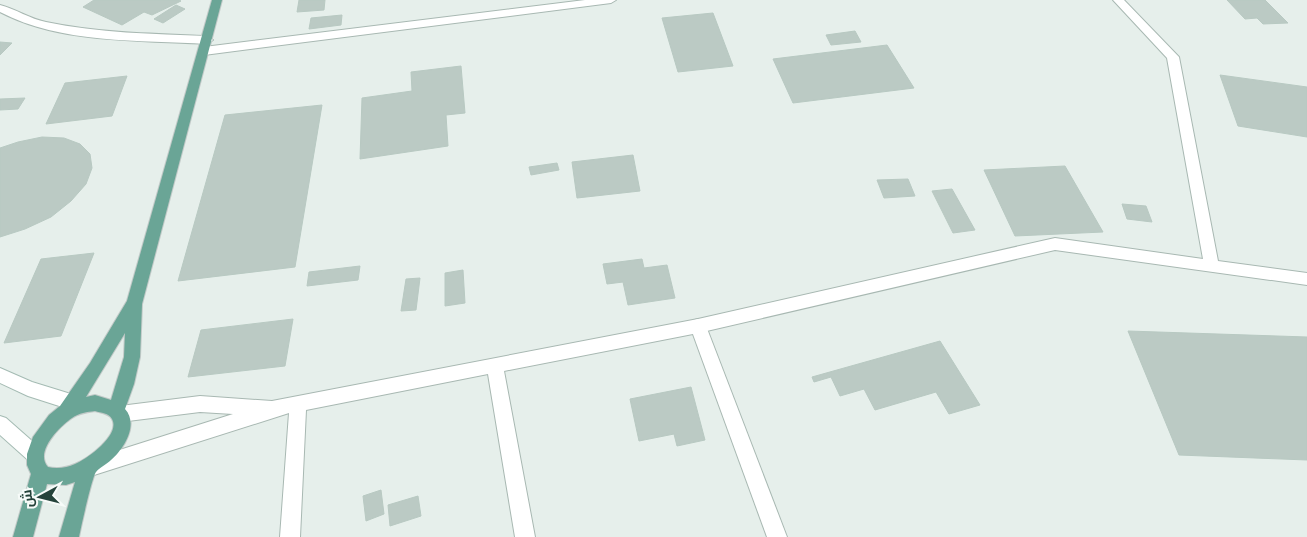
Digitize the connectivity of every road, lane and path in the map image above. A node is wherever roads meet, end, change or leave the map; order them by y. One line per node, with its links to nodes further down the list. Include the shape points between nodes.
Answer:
1 (218, 0): 5 (main road)
2 (611, 0): 5 (street)
3 (1118, 0): 6 (street, via 1173,57)
4 (0, 8): 5 (street, via 13,17 87,33)
5 (206, 46): 8 (main road)
6 (1212, 266): 7 (street); 9 (street, via 1055,244)
7 (1307, 279)
8 (134, 304): 13 (main road); 15 (main road, via 132,357)
9 (698, 326): 10 (street); 24 (street)
10 (495, 366): 12 (street); 23 (street)
11 (0, 375): 13 (street)
12 (298, 404): 14 (street); 22 (street)
13 (73, 407): 15 (main road, via 107,404); 17 (main road, via 44,431)
14 (276, 408): 15 (street, via 200,404); 18 (street)
15 (118, 412): 18 (main road, via 122,423 120,434 105,456)
16 (0, 424): 17 (street)
17 (34, 454): 19 (main road)
18 (90, 468): 19 (main road, via 61,477); 21 (main road)
19 (42, 472): 20 (main road)
20 (24, 537)
21 (69, 537)
22 (290, 537)
23 (525, 537)
24 (777, 537)

